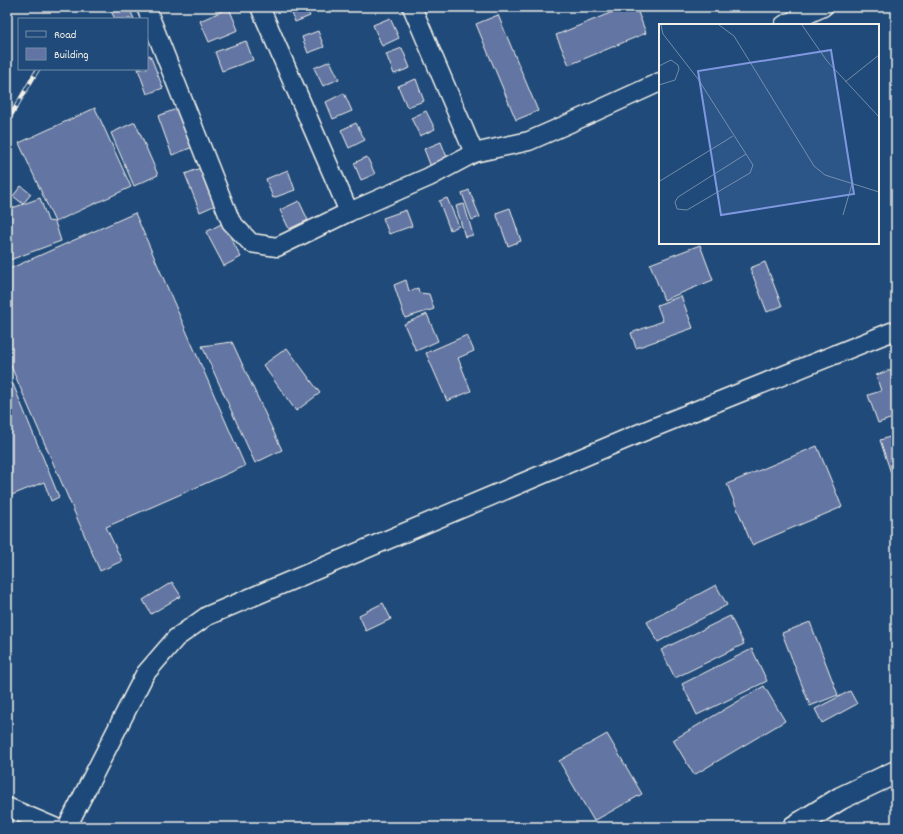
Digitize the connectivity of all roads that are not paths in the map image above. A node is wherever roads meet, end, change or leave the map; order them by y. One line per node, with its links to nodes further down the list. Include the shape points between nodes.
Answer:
1 (146, 7): 8 (street, via 231,222 251,243 277,247)
2 (260, 7): 8 (street)
3 (412, 7): 7 (street)
4 (823, 7): 5 (street)
5 (786, 24)
6 (659, 82): 7 (street, via 529,141)
7 (474, 153): 8 (street, via 429,177)
8 (349, 212)
9 (896, 330): 13 (street, via 645,431 207,616 176,638 145,674)
10 (896, 772): 14 (street, via 841,798)
11 (7, 808): 12 (street)
12 (54, 827)
13 (67, 827)
14 (794, 827)

